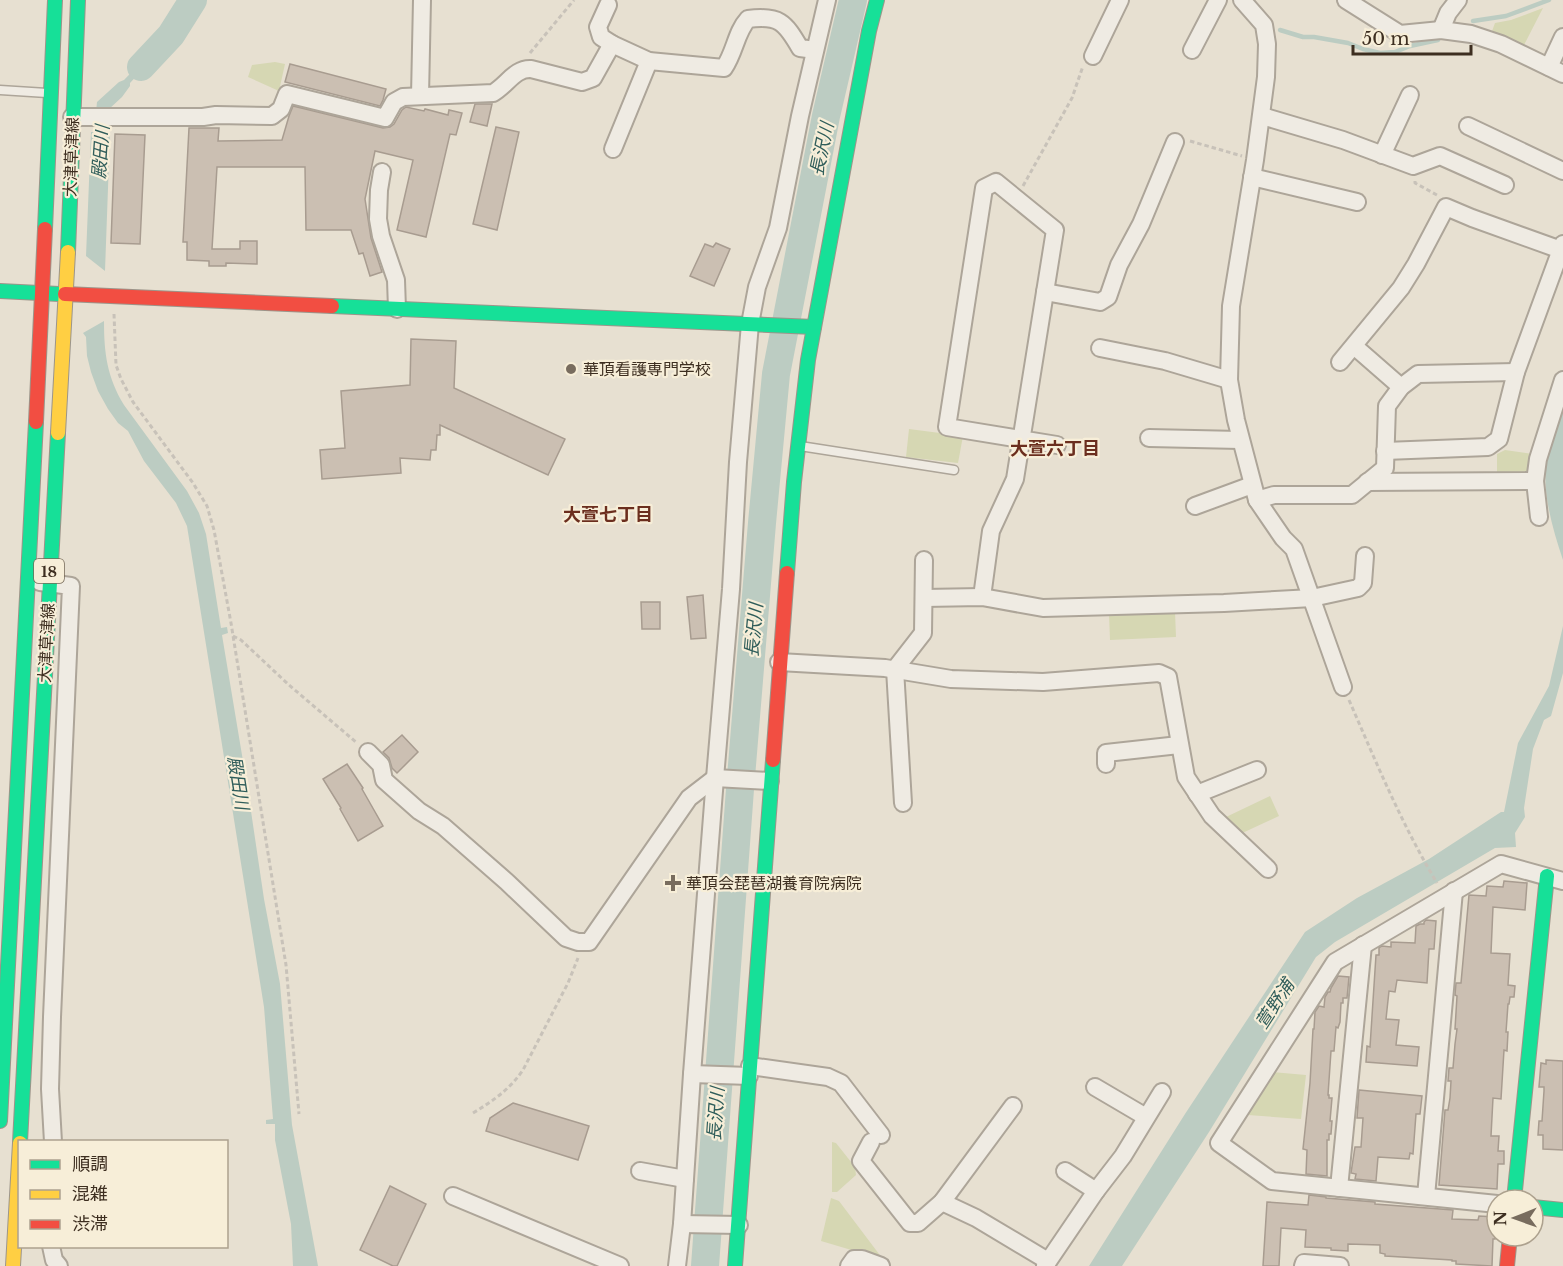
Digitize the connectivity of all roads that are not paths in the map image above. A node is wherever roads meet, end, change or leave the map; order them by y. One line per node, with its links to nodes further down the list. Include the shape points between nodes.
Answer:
1 (55, 0): 21 (main road, 大津草津線 / 18)
2 (78, 0): 25 (main road, 大津草津線 / 18)
3 (423, 0): 23 (street)
4 (827, 0): 15 (street)
5 (877, 0): 42 (main road)
6 (1120, 0): 17 (street)
7 (1218, 0): 16 (street)
8 (1346, 0): 12 (street, via 1400,34)
9 (1458, 0): 12 (street)
10 (1250, 3): 24 (street, via 1264,25 1267,44)
11 (608, 5): 14 (street, via 598,27 601,37)
12 (1441, 30): 19 (street, via 1501,44)
13 (1563, 37): 19 (street)
14 (612, 44): 18 (street); 23 (street, via 593,78 582,82 524,69 493,93)
15 (815, 50): 18 (street, via 800,48 789,28 777,19 762,17 748,18 743,24 724,68); 41 (street, via 778,228 757,287)
16 (1192, 50)
17 (1093, 56)
18 (649, 61): 28 (street)
19 (1556, 70)
20 (0, 90): 21 (lane)
21 (50, 93): 38 (main road, 大津草津線 / 18)
22 (1410, 94): 29 (street)
23 (420, 96): 25 (street, via 394,102 385,118 287,94 281,109 272,116)
24 (1262, 116): 29 (street); 30 (street)
25 (72, 117): 39 (main road, 大津草津線 / 18)
26 (1468, 126): 31 (street)
27 (1175, 142): 37 (street, via 1108,297 1100,302)
28 (613, 149)
29 (1382, 155): 33 (street, via 1413,166 1440,156)
30 (1254, 168): 34 (street); 47 (street, via 1231,306)
31 (1563, 171)
32 (382, 172): 40 (street, via 378,219 396,280)
33 (1505, 185)
34 (1357, 202)
35 (1562, 247): 43 (street, via 1446,207 1401,288); 46 (street)
36 (0, 291): 38 (main road)
37 (1045, 292): 51 (street); 51 (street, via 1055,230 996,182 984,188 947,427)
38 (42, 293): 39 (main road); 64 (main road, 大津草津線 / 18)
39 (65, 294): 40 (main road); 65 (main road, 大津草津線 / 18)
40 (397, 309): 41 (main road)
41 (755, 324): 42 (main road); 78 (street, via 738,462)
42 (808, 327): 54 (main road)
43 (1353, 346): 45 (street); 49 (street)
44 (1100, 348): 47 (street, via 1166,361)
45 (1340, 362)
46 (1516, 372): 49 (street, via 1418,374); 55 (street, via 1498,439 1488,447)
47 (1229, 380): 52 (street)
48 (1563, 380): 57 (street)
49 (1401, 387): 55 (street, via 1386,406)
50 (1149, 438): 52 (street)
51 (1022, 439): 53 (street); 66 (street, via 1015,479 991,531)
52 (1240, 440): 59 (street)
53 (1057, 445)
54 (798, 446): 56 (lane); 70 (main road)
55 (1385, 451): 58 (street, via 1385,468)
56 (954, 470)
57 (1535, 481): 58 (street); 61 (street)
58 (1367, 482): 59 (street, via 1352,495)
59 (1254, 493): 60 (street); 67 (street, via 1294,549)
60 (1195, 506)
61 (1539, 517)
62 (1365, 556): 67 (street, via 1363,583 1358,588)
63 (924, 560): 68 (street)
64 (27, 581): 65 (street); 69 (main road, 大津草津線 / 18)
65 (49, 584): 93 (main road, 大津草津線 / 18); 94 (street, via 71,586 52,1017)
66 (982, 597): 67 (street, via 1043,608); 68 (street)
67 (1312, 597): 73 (street)
68 (924, 598): 72 (street, via 923,633)
69 (26, 604): 71 (lane); 92 (main road, 大津草津線 / 18)
70 (779, 662): 72 (street); 79 (main road)
71 (14, 666)
72 (895, 669): 74 (street, via 951,679 1043,682 1159,673 1168,677); 81 (street)
73 (1342, 687)
74 (1179, 745): 76 (street, via 1106,753); 80 (street, via 1186,777)
75 (368, 752): 78 (street, via 381,765 384,780 443,826 566,938 578,942 589,942 689,798)
76 (1106, 764)
77 (1257, 770): 80 (street)
78 (717, 778): 79 (street); 87 (street)
79 (766, 781): 86 (main road)
80 (1197, 794): 82 (street, via 1212,816)
81 (903, 803)
82 (1268, 869)
83 (1555, 879): 84 (street, via 1501,864); 100 (main road)
84 (1447, 889): 85 (street); 103 (street)
85 (1363, 945): 99 (street); 99 (street, via 1335,962 1219,1143 1272,1181)
86 (746, 1073): 87 (street); 104 (street, via 828,1077 841,1083 876,1138 861,1161 910,1223 918,1222); 109 (main road)
87 (695, 1074): 98 (street)
88 (1095, 1087): 91 (street)
89 (1162, 1092): 91 (street)
90 (1013, 1106): 104 (street)
91 (1146, 1117): 101 (street)
92 (0, 1121)
93 (20, 1140)
94 (53, 1140)
95 (640, 1171): 98 (street)
96 (1065, 1171): 101 (street)
97 (18, 1177): 113 (main road, 大津草津線 / 18)
98 (685, 1179): 108 (street)
99 (1339, 1188): 103 (street)
100 (1516, 1188)
101 (1096, 1191): 112 (street)
102 (453, 1196): 115 (street)
103 (1426, 1196): 105 (street)
104 (942, 1202): 112 (street, via 976,1218)
105 (1485, 1203)
106 (1545, 1208): 107 (main road)
107 (1563, 1210)
108 (687, 1224): 109 (street); 116 (street)
109 (735, 1225): 117 (main road)
110 (51, 1248): 114 (street)
111 (1509, 1248): 122 (main road)
112 (1047, 1263)
113 (13, 1266)
114 (59, 1266)
115 (620, 1266)
116 (677, 1266)
117 (735, 1266)
118 (849, 1266): 119 (street, via 854,1259)
119 (881, 1266)
120 (1303, 1266): 121 (street)
121 (1340, 1266)
122 (1507, 1266)

